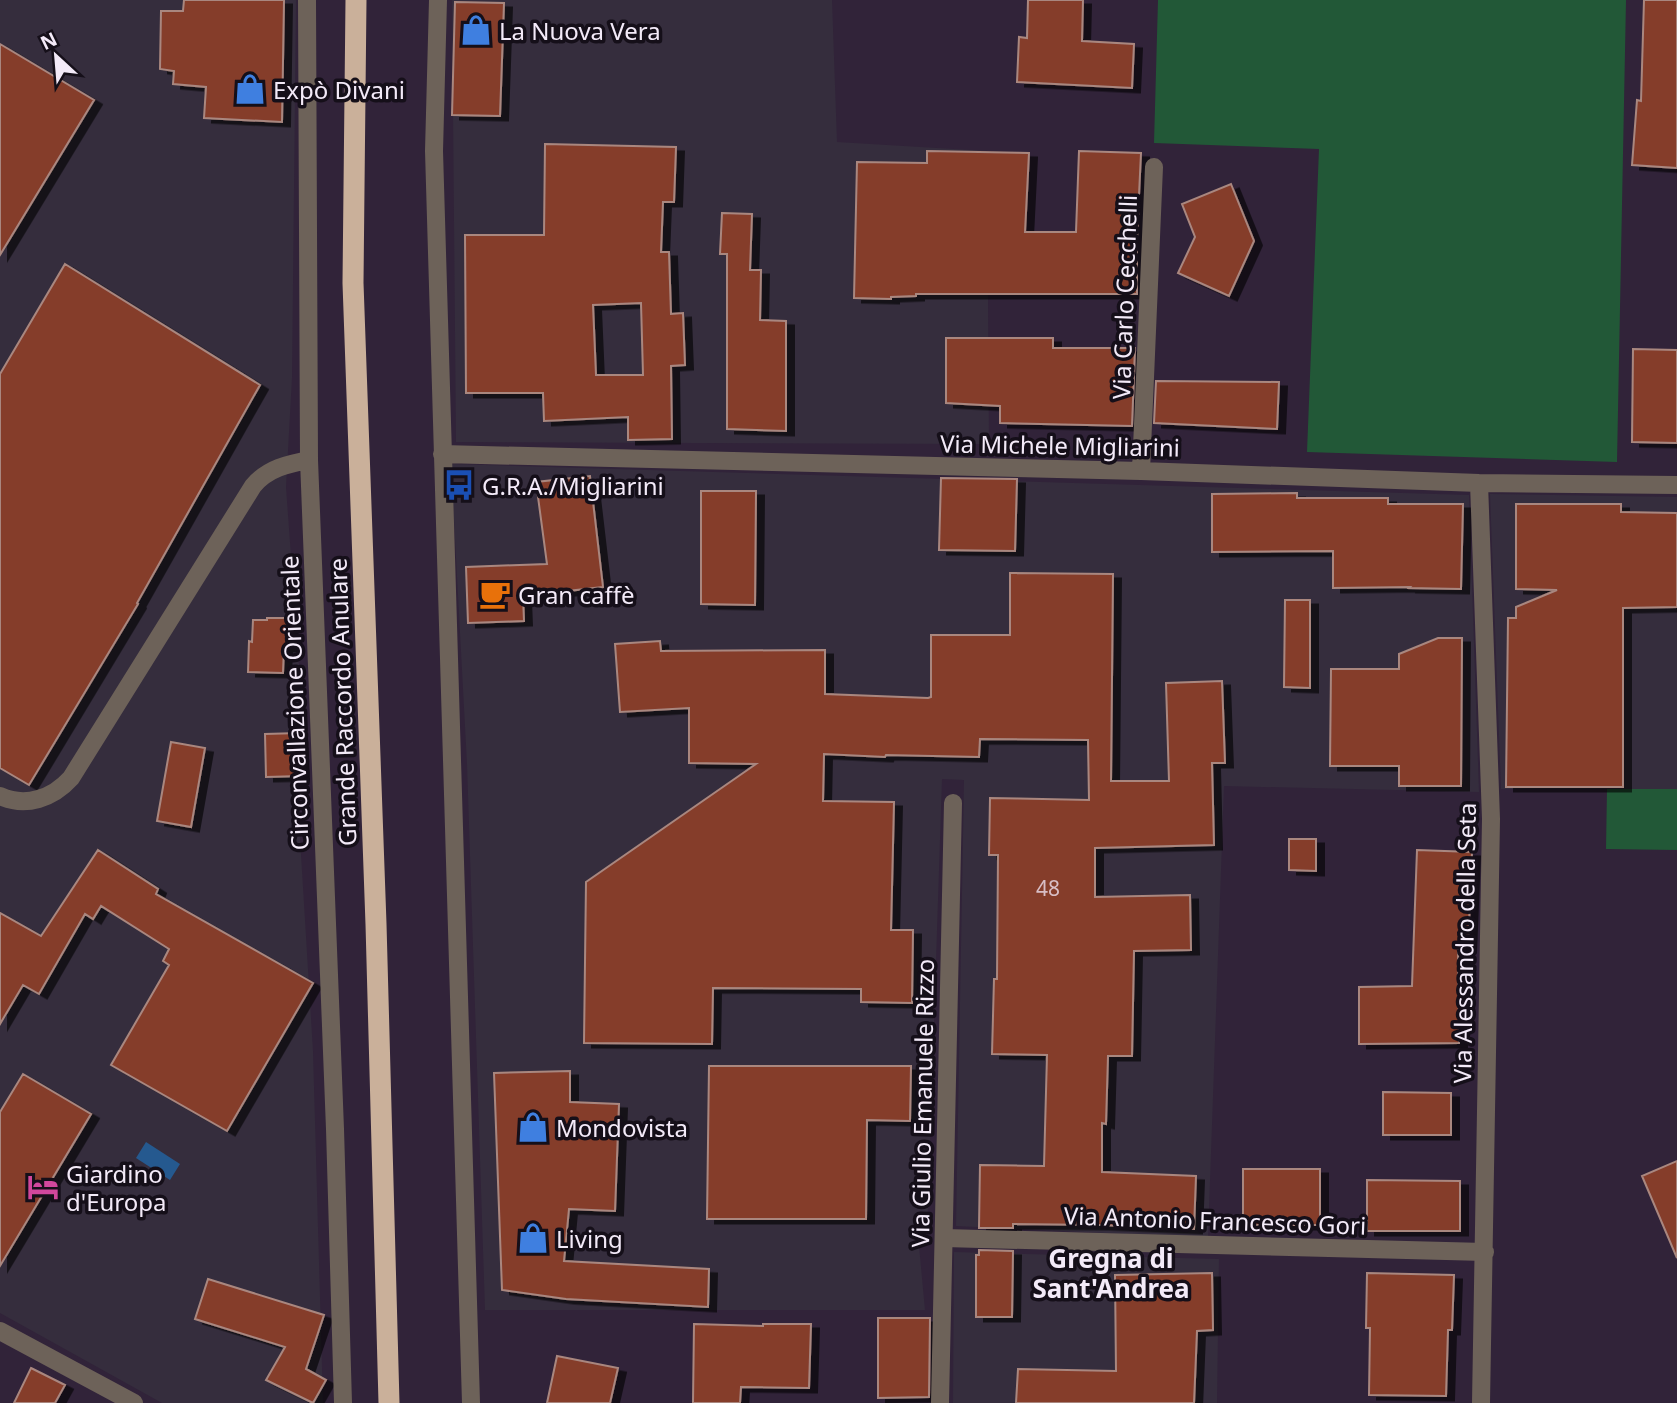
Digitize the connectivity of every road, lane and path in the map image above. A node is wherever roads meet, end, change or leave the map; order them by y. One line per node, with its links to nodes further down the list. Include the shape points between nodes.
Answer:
1 (307, 0): 6 (street, Circonvallazione Orientale)
2 (356, 0): 17 (highway, Grande Raccordo Anulare, via 353,283)
3 (438, 0): 5 (street, via 434,151)
4 (1154, 167): 7 (street, Via Carlo Cecchelli)
5 (442, 454): 7 (street, Via Michele Migliarini); 18 (street)
6 (309, 460): 10 (street, via 279,467 253,486 71,778 56,792 36,800); 16 (street, Circonvallazione Orientale)
7 (1141, 471): 8 (street, Via Michele Migliarini)
8 (1479, 483): 9 (street, Via Michele Migliarini); 13 (street, Via Alessandro della Seta, via 1491,818)
9 (1677, 485)
10 (0, 796)
11 (953, 803): 12 (street, Via Giulio Emanuele Rizzo)
12 (944, 1238): 13 (street, Via Antonio Francesco Gori); 19 (street, Via Giulio Emanuele Rizzo)
13 (1485, 1252): 20 (street, Via Alessandro della Seta)
14 (0, 1331): 15 (street)
15 (134, 1403)
16 (343, 1403)
17 (388, 1403)
18 (471, 1403)
19 (940, 1403)
20 (1481, 1403)

